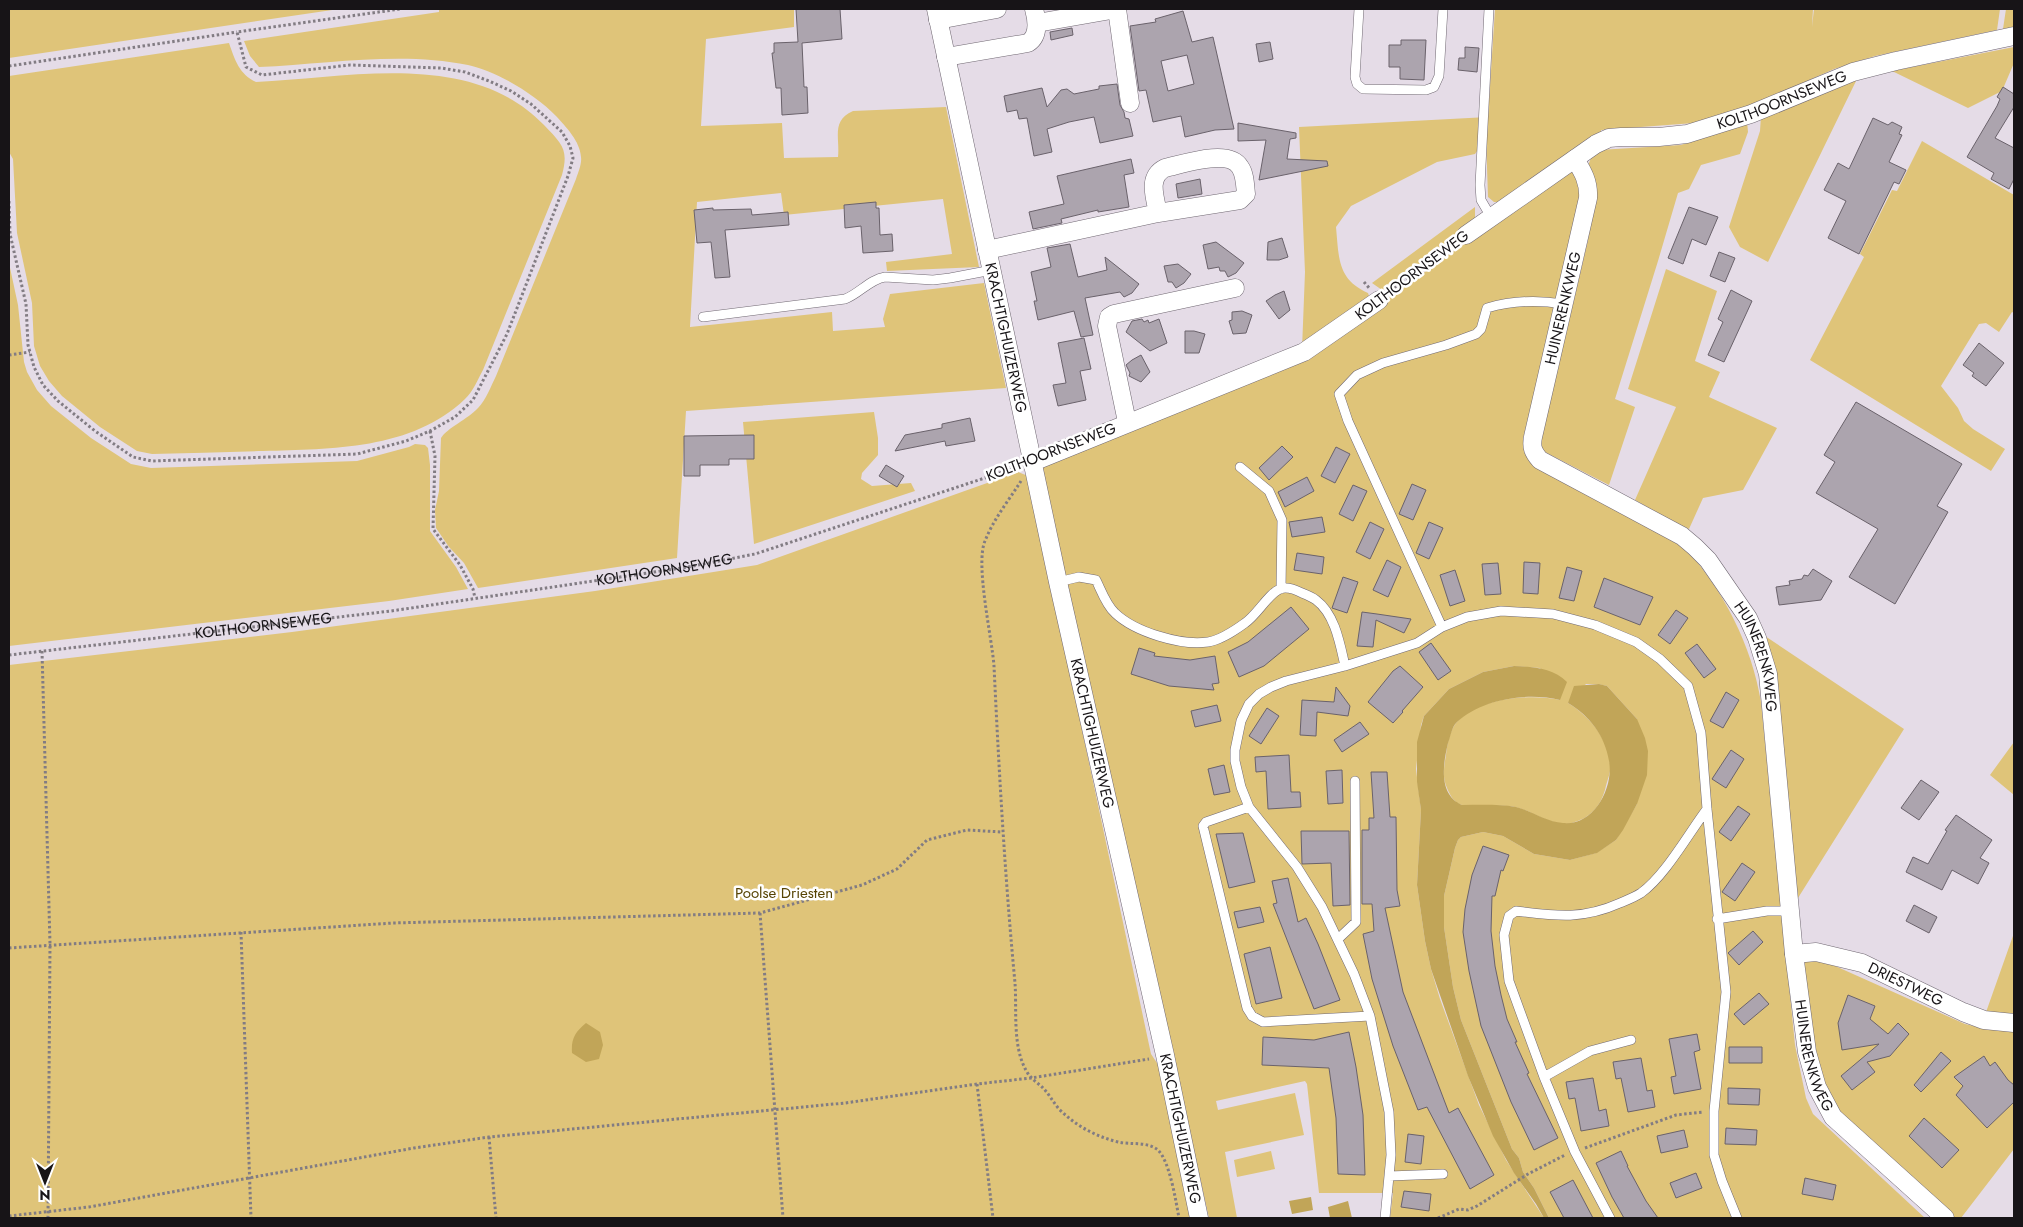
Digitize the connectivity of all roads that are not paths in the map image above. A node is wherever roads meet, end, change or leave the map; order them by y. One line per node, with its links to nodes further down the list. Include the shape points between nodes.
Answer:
1 (997, 9): 6 (street, KRACHTIGHUIZERWEG)
2 (1117, 9): 7 (street); 10 (street)
3 (1359, 9): 4 (lane, via 1357,84 1363,89 1426,90 1434,86 1439,76)
4 (1443, 9)
5 (1489, 9): 13 (lane, via 1480,185 1481,200)
6 (937, 14): 9 (street, KRACHTIGHUIZERWEG)
7 (1035, 16): 9 (street, via 1036,34 1028,43)
8 (2014, 36): 11 (street, KOLTHOORNSEWEG, via 1853,72 1751,114 1687,134 1609,138)
9 (946, 57): 15 (street, KRACHTIGHUIZERWEG)
10 (1130, 102)
11 (1575, 158): 13 (street, KOLTHOORNSEWEG); 19 (street, HUINERENKWEG, via 1589,187)
12 (1158, 213): 12 (street, KRACHTIGHUIZERWEG, via 1154,188 1158,171 1212,158 1234,160 1239,165 1246,194 1242,199); 15 (street, KRACHTIGHUIZERWEG)
13 (1491, 217): 14 (street, KOLTHOORNSEWEG)
14 (1466, 235)
15 (987, 250): 16 (street, KRACHTIGHUIZERWEG)
16 (992, 270): 20 (lane, via 933,280 885,276 845,299); 22 (street, KRACHTIGHUIZERWEG)
17 (1235, 288): 21 (street, via 1109,317 1107,326)
18 (1379, 300): 21 (street, KOLTHOORNSEWEG, via 1304,352)
19 (1564, 304): 26 (lane, via 1501,304 1488,308 1476,334 1383,363 1357,375 1339,394 1348,421); 31 (street, HUINERENKWEG, via 1533,436 1534,454 1682,536 1708,560 1748,618 1768,674)
20 (703, 317)
21 (1128, 422): 22 (street, KOLTHOORNSEWEG)
22 (1033, 462): 24 (street, KRACHTIGHUIZERWEG)
23 (1240, 467): 25 (lane, via 1269,492 1282,520)
24 (1058, 582): 25 (lane, via 1079,577 1096,580 1114,612 1128,622 1167,638 1196,642 1209,642 1226,636 1248,622 1272,594); 41 (street, KRACHTIGHUIZERWEG)
25 (1281, 589): 27 (lane, via 1295,590 1317,601 1331,618)
26 (1442, 627): 27 (lane, via 1417,643); 30 (lane, via 1467,616 1501,611 1553,614 1595,625 1636,642 1660,658 1688,686 1701,733)
27 (1345, 666): 29 (lane, via 1286,681 1259,694 1249,704 1241,720 1235,750 1241,787)
28 (1355, 781): 33 (lane, via 1356,922)
29 (1249, 807): 33 (lane, via 1296,868 1322,907); 35 (lane, via 1206,822 1203,826 1247,1008 1252,1016 1263,1022)
30 (1707, 809): 32 (lane); 38 (lane, via 1662,871 1641,893 1583,916 1516,911 1509,916 1504,935 1509,981)
31 (1790, 911): 32 (lane, via 1767,911); 34 (street, HUINERENKWEG)
32 (1717, 919): 44 (lane, via 1726,992 1714,1111 1714,1155)
33 (1338, 939): 35 (lane)
34 (1794, 954): 36 (street, DRIESTWEG, via 1816,952 1862,962 1963,1012 1984,1020); 45 (street, HUINERENKWEG, via 1807,1052 1817,1087 1833,1116)
35 (1370, 1016): 40 (lane, via 1389,1112)
36 (2014, 1022)
37 (1631, 1040): 38 (lane, via 1590,1051)
38 (1544, 1077): 43 (lane, via 1575,1152)
39 (1443, 1174): 40 (lane)
40 (1389, 1176): 42 (lane)
41 (1199, 1218)
42 (1385, 1218)
43 (1610, 1218)
44 (1737, 1218)
45 (1945, 1218)

